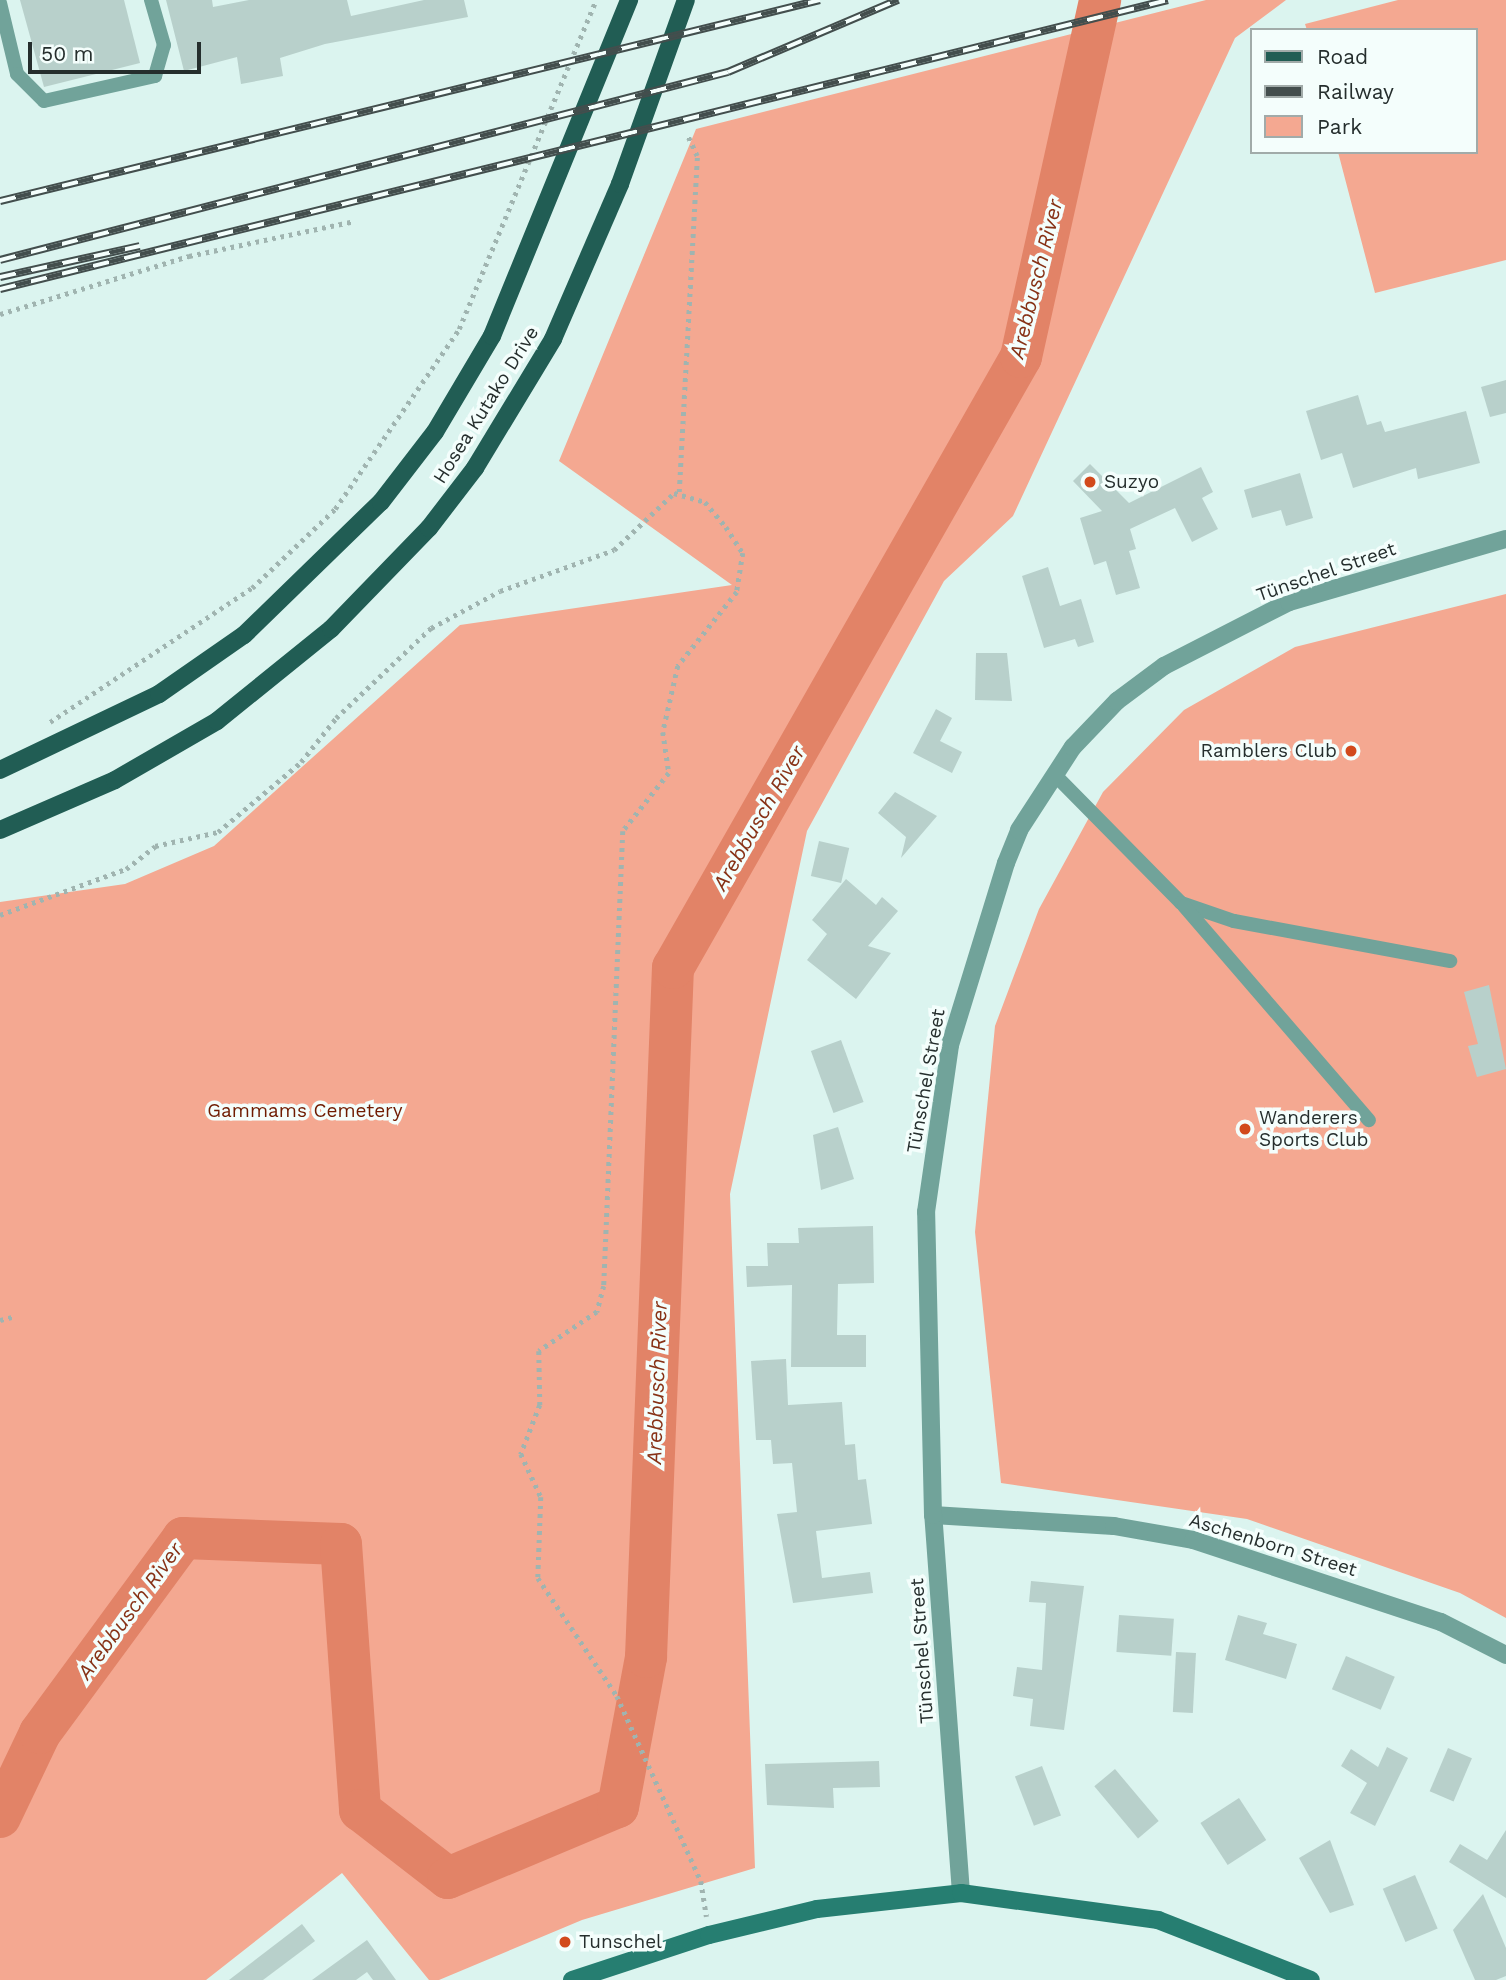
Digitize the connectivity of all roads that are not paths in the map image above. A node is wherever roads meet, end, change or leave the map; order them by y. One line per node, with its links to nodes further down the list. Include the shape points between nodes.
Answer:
1 (151, 0): 4 (lane, via 164,46 155,76 44,101 18,74)
2 (629, 0): 6 (main road, Hosea Kutako Drive, via 560,181 485,348 419,454 352,535 244,635 159,694)
3 (686, 0): 8 (main road, Hosea Kutako Drive, via 620,184 552,339 455,496 380,582 217,721 115,780)
4 (0, 3)
5 (1506, 539): 7 (street, Tünschel Street, via 1289,602 1234,627 1117,701)
6 (0, 770)
7 (1054, 774): 9 (lane); 12 (street, Tünschel Street, via 1006,863 945,1074 926,1212)
8 (0, 830)
9 (1181, 903): 10 (lane, via 1234,921); 11 (lane)
10 (1450, 961)
11 (1369, 1120)
12 (933, 1515): 13 (street, Aschenborn Street, via 1114,1526 1193,1540 1441,1622); 14 (street, Tünschel Street)
13 (1506, 1655)
14 (961, 1893): 15 (street, via 817,1909 709,1935); 16 (street, via 1158,1920)
15 (572, 1980)
16 (1311, 1980)

